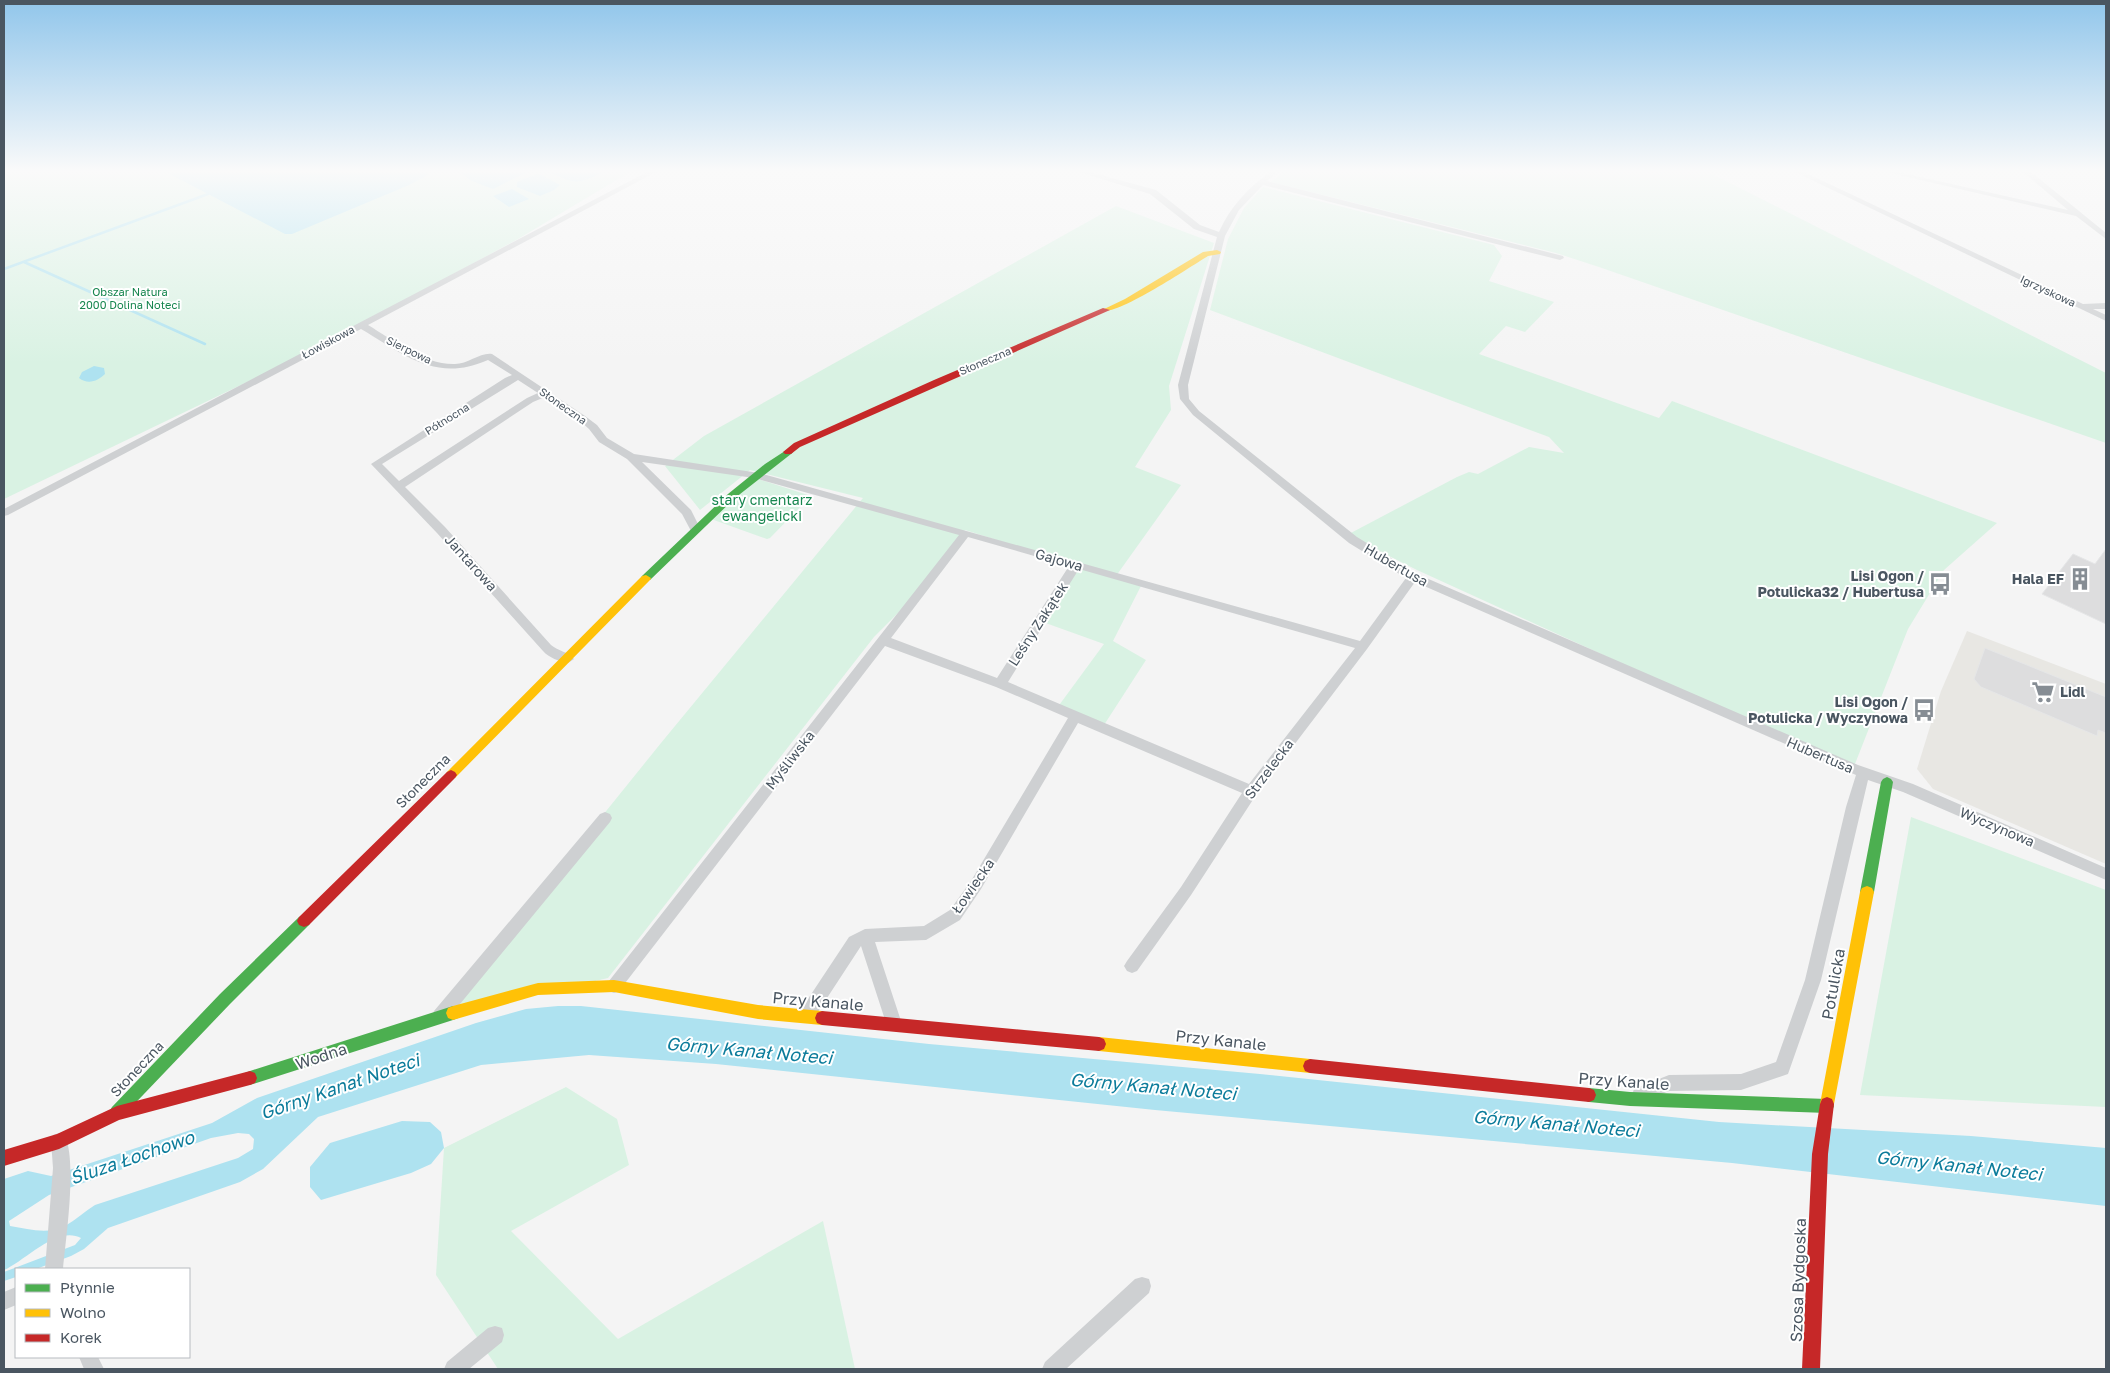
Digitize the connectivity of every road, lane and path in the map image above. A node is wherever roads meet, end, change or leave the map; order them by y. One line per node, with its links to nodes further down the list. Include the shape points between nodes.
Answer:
1 (529, 236): 10 (street, Łowiskowa)
2 (1222, 236): 5 (street, Hubertusa)
3 (1474, 236): 6 (street)
4 (1933, 236): 7 (street, Igrzyskowa)
5 (1217, 252): 16 (street, Słoneczna, via 1206,254 1128,301 797,445); 22 (street, Hubertusa, via 1183,385 1186,405 1353,540)
6 (1560, 258)
7 (2080, 306): 8 (street, Igrzyskowa); 9 (street, Igrzyskowa)
8 (2106, 306)
9 (2106, 318)
10 (360, 324): 11 (street, Sierpowa, via 401,348 439,364 454,367); 18 (street, Łowiskowa)
11 (489, 356): 12 (street, Słoneczna)
12 (519, 376): 13 (street, Słoneczna); 15 (street, Północna)
13 (545, 394): 14 (street, Słoneczna, via 593,427 603,440); 17 (street, via 530,400)
14 (631, 456): 16 (street, Słoneczna); 19 (street, via 687,512)
15 (376, 464): 17 (street, Jantarowa)
16 (755, 475): 19 (street, Słoneczna); 20 (street, Gajowa)
17 (399, 486): 25 (street, Jantarowa, via 551,652)
18 (4, 512)
19 (695, 528): 25 (street, Słoneczna)
20 (966, 533): 21 (street, Gajowa); 23 (street, Myśliwska)
21 (1076, 565): 24 (street, Gajowa); 26 (street, Leśny Zakątek)
22 (1412, 577): 24 (street, Strzelecka); 28 (street, Hubertusa)
23 (883, 640): 26 (street); 35 (street, Myśliwska)
24 (1363, 646): 30 (street, Strzelecka)
25 (568, 659): 41 (street, Słoneczna, via 225,999)
26 (1000, 684): 27 (street)
27 (1076, 716): 30 (street); 33 (street, Łowiecka, via 955,915 926,933)
28 (1863, 773): 29 (street, Hubertusa); 39 (street, via 1813,980 1782,1068 1741,1082 1669,1083)
29 (1887, 782): 32 (street, Wyczynowa, via 1908,788); 40 (street, Potulicka)
30 (1251, 791): 34 (street, Strzelecka)
31 (604, 818): 37 (street)
32 (2106, 874)
33 (865, 936): 36 (street, via 854,942); 38 (street)
34 (1132, 966)
35 (614, 986): 36 (street, Przy Kanale, via 758,1012); 37 (street, Wodna, via 538,989)
36 (806, 1016): 38 (street, Przy Kanale)
37 (440, 1017): 41 (street, Wodna, via 262,1075)
38 (894, 1024): 39 (street, Przy Kanale)
39 (1630, 1099): 40 (street, Przy Kanale)
40 (1827, 1106): 44 (street, Potulicka)
41 (117, 1113): 42 (street, Wodna)
42 (59, 1141): 43 (street, Wodna); 45 (street, via 62,1168)
43 (4, 1158)
44 (1818, 1192): 50 (street, Szosa Bydgoska)
45 (54, 1266)
46 (1142, 1286): 49 (street)
47 (495, 1335): 48 (street)
48 (454, 1369)
49 (1052, 1369)
50 (1810, 1369)

